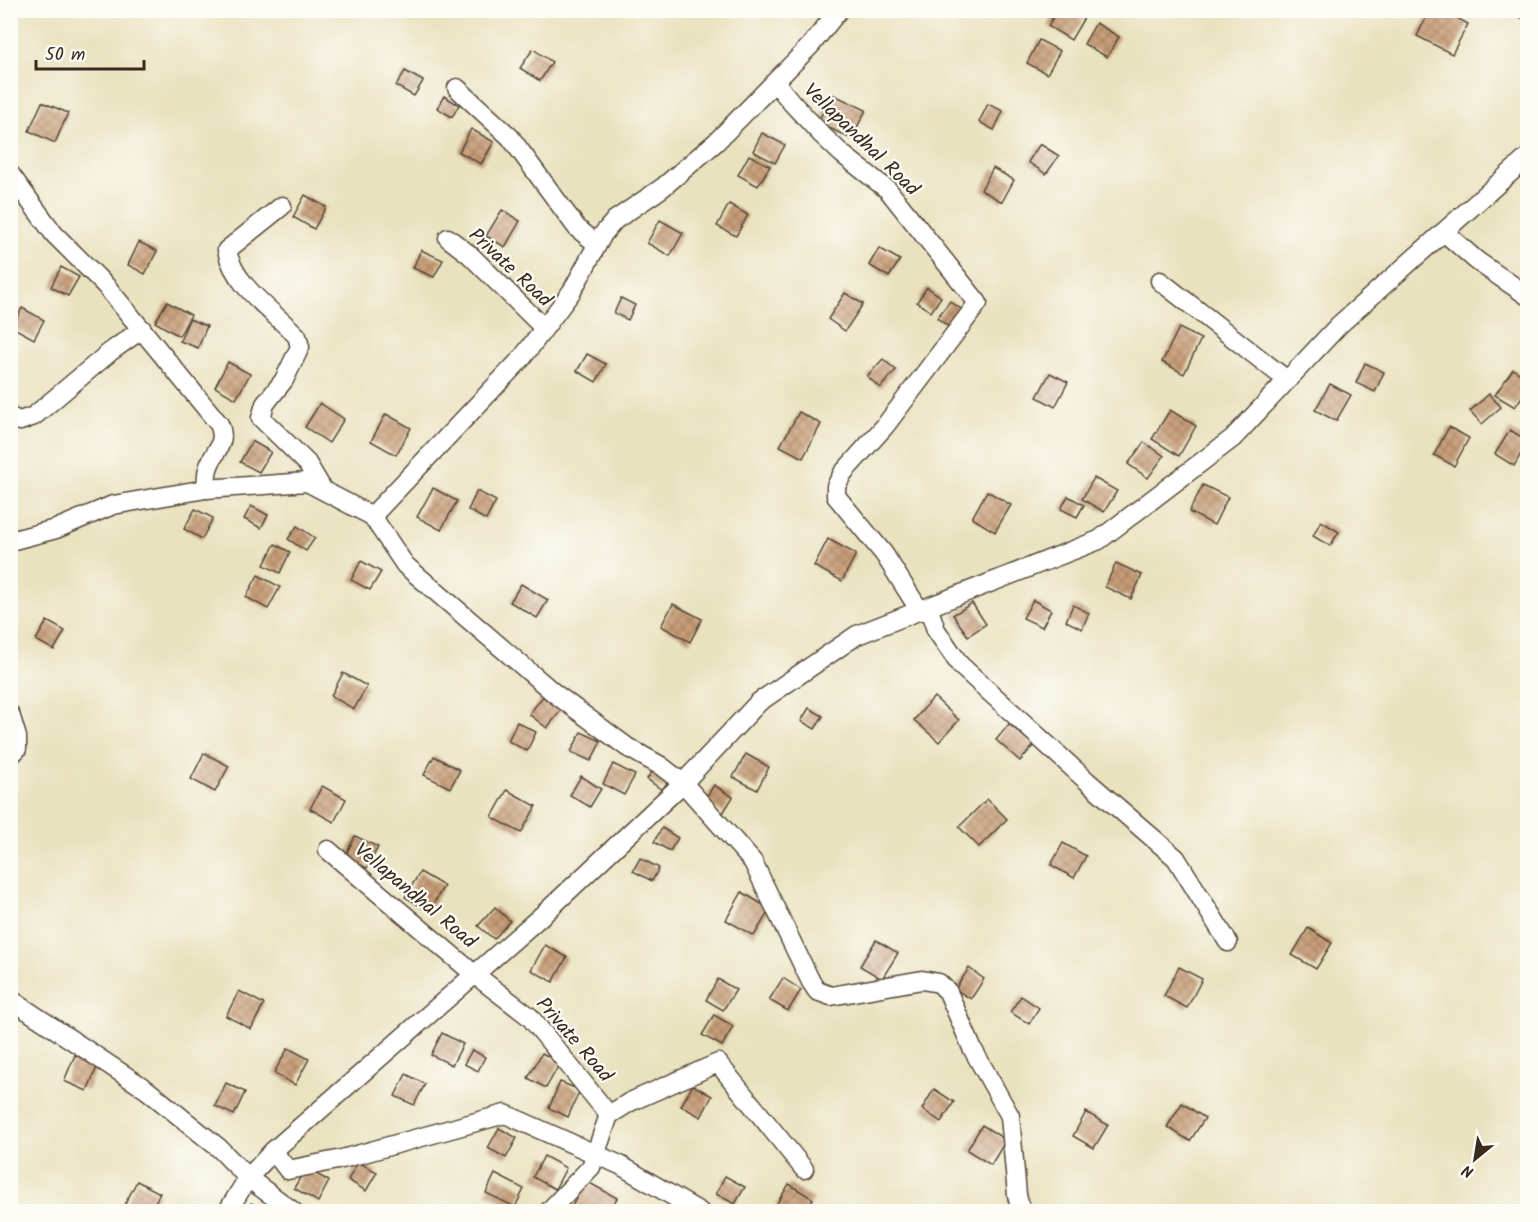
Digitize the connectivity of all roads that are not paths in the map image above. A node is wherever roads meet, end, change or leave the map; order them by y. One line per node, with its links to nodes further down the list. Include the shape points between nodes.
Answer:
1 (839, 10): 2 (street, via 812,45)
2 (775, 82): 9 (street, via 716,142 662,188 615,220); 20 (street, Vellapandhal Road, via 822,135 888,190 978,303 836,486 836,496)
3 (457, 88): 9 (street, via 510,137 577,228)
4 (1527, 157): 7 (street)
5 (10, 174): 13 (street, via 54,234)
6 (282, 206): 17 (street, via 227,250 238,278 297,336 300,347 284,380 265,404 261,418 307,463)
7 (1444, 232): 11 (street); 14 (street, via 1339,325)
8 (448, 238): 12 (street, Private Road)
9 (597, 244): 12 (street, via 572,291)
10 (1160, 281): 14 (street)
11 (1527, 296)
12 (544, 328): 18 (street, via 522,358)
13 (142, 329): 15 (street, via 34,416 20,421); 16 (street, via 202,401 223,433 207,469)
14 (1287, 380): 20 (street, via 1233,438 1099,540)
15 (10, 417)
16 (206, 489): 17 (street, via 307,482); 19 (street, via 112,505 56,529)
17 (323, 490): 18 (street)
18 (372, 516): 23 (street, via 405,565 554,693)
19 (10, 542)
20 (922, 610): 23 (street, via 858,635 759,702); 25 (street, via 930,615 960,665 1176,858)
21 (10, 714): 22 (street, via 17,743)
22 (10, 756)
23 (683, 783): 26 (street); 37 (street, via 753,862 817,990 831,996 922,980 939,983 948,992 972,1048 1010,1116)
24 (328, 850): 26 (street, Vellapandhal Road)
25 (1228, 942)
26 (474, 974): 28 (street, Private Road, via 530,1017); 29 (street)
27 (10, 999): 32 (street, via 147,1090 219,1148)
28 (609, 1115): 30 (street); 31 (street, via 718,1063)
29 (273, 1151): 30 (street, via 288,1170 505,1114); 32 (street)
30 (595, 1154): 35 (street, via 591,1167); 36 (street)
31 (804, 1169)
32 (248, 1178): 33 (street); 34 (street)
33 (227, 1212)
34 (294, 1212)
35 (548, 1212)
36 (700, 1212)
37 (1021, 1212)

